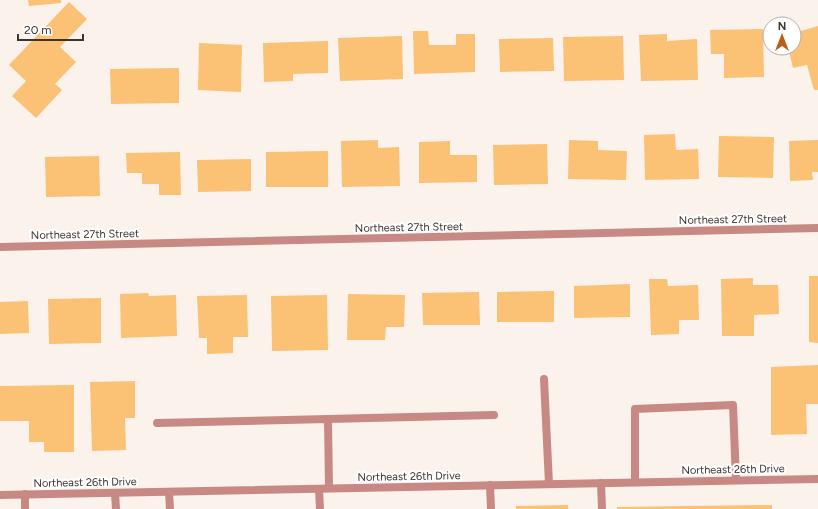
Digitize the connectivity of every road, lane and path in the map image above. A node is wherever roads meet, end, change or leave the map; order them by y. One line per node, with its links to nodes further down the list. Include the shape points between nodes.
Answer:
1 (818, 228): 2 (street, Northeast 27th Street)
2 (0, 247)
3 (544, 379): 11 (street)
4 (494, 415): 5 (street)
5 (328, 419): 6 (street); 13 (street)
6 (156, 423)
7 (818, 479): 8 (street, Northeast 26th Drive)
8 (736, 480): 9 (street, Northeast 26th Drive); 9 (street, via 733,405 635,409)
9 (635, 482): 10 (street, Northeast 26th Drive)
10 (601, 483): 11 (street, Northeast 26th Drive); 24 (street)
11 (549, 484): 12 (street, Northeast 26th Drive)
12 (490, 485): 13 (street, Northeast 26th Drive); 23 (street)
13 (329, 488): 14 (street, Northeast 26th Drive)
14 (319, 489): 15 (street, Northeast 26th Drive); 22 (street)
15 (169, 492): 16 (street, Northeast 26th Drive); 21 (street)
16 (115, 493): 17 (street, Northeast 26th Drive); 20 (street)
17 (25, 494): 18 (street, Northeast 26th Drive); 19 (street)
18 (0, 495)
19 (25, 509)
20 (116, 509)
21 (170, 509)
22 (320, 509)
23 (491, 509)
24 (602, 509)

